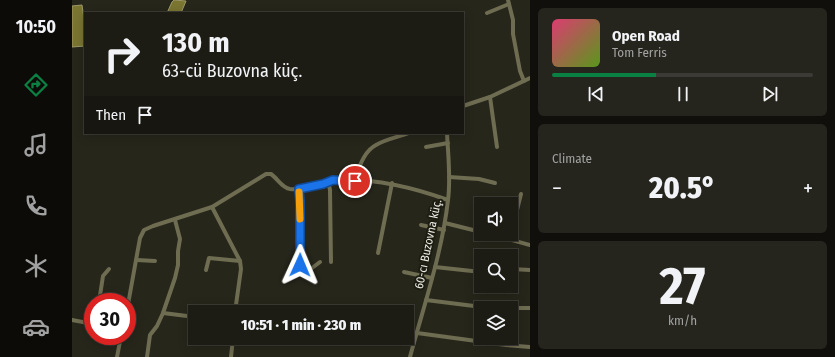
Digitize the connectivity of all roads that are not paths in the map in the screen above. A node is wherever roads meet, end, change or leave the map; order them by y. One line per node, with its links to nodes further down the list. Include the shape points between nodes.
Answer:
1 (508, 2): 2 (street); 4 (street)
2 (487, 13)
3 (530, 78): 4 (street)
4 (524, 81): 5 (street)
5 (490, 97): 6 (street); 13 (street)
6 (464, 106)
7 (391, 134): 10 (street)
8 (406, 134): 10 (street)
9 (447, 134): 11 (street, 60-cı Buzovna küç.)
10 (392, 139): 15 (street, via 371,149 359,168)
11 (448, 143): 12 (street); 14 (street, 60-cı Buzovna küç.)
12 (426, 147)
13 (497, 147)
14 (449, 177): 18 (street); 21 (street, 60-cı Buzovna küç.)
15 (355, 181): 16 (street); 17 (street)
16 (328, 182): 19 (street); 36 (street)
17 (392, 183): 21 (street); 31 (street)
18 (495, 183)
19 (299, 189): 23 (street, via 289,189 268,174); 35 (street, via 300,265 302,268 312,268)
20 (521, 194): 22 (street)
21 (448, 200): 25 (street, 60-cı Buzovna küç.)
22 (518, 206)
23 (212, 207): 24 (street); 34 (street)
24 (175, 220): 32 (street, via 144,230 140,238); 52 (street, via 180,239 178,265)
25 (445, 223): 27 (street, 60-cı Buzovna küç.); 28 (street)
26 (421, 225): 27 (street)
27 (444, 230): 37 (street, 60-cı Buzovna küç.)
28 (474, 230)
29 (517, 241): 30 (street)
30 (530, 245)
31 (378, 253)
32 (137, 260): 33 (street); 46 (street)
33 (155, 261)
34 (240, 261): 40 (street, via 209,258); 48 (street)
35 (320, 262)
36 (331, 262)
37 (435, 267): 42 (street); 44 (street, 60-cı Buzovna küç.)
38 (109, 269): 45 (street, via 103,276)
39 (518, 269): 41 (street)
40 (206, 270)
41 (530, 270)
42 (474, 271)
43 (404, 272): 44 (street)
44 (432, 278): 47 (street, 60-cı Buzovna küç.)
45 (100, 293)
46 (130, 293)
47 (426, 300): 49 (street); 56 (street, 60-cı Buzovna küç.)
48 (236, 305)
49 (474, 306)
50 (518, 308): 51 (street)
51 (530, 308)
52 (163, 313): 53 (street); 61 (street, via 150,335)
53 (188, 316)
54 (72, 320): 55 (street)
55 (84, 322)
56 (417, 333): 59 (street); 63 (street, 60-cı Buzovna küç.)
57 (120, 345): 60 (street)
58 (232, 345): 62 (street)
59 (530, 347)
60 (117, 357)
61 (147, 357)
62 (231, 357)
63 (410, 357)

